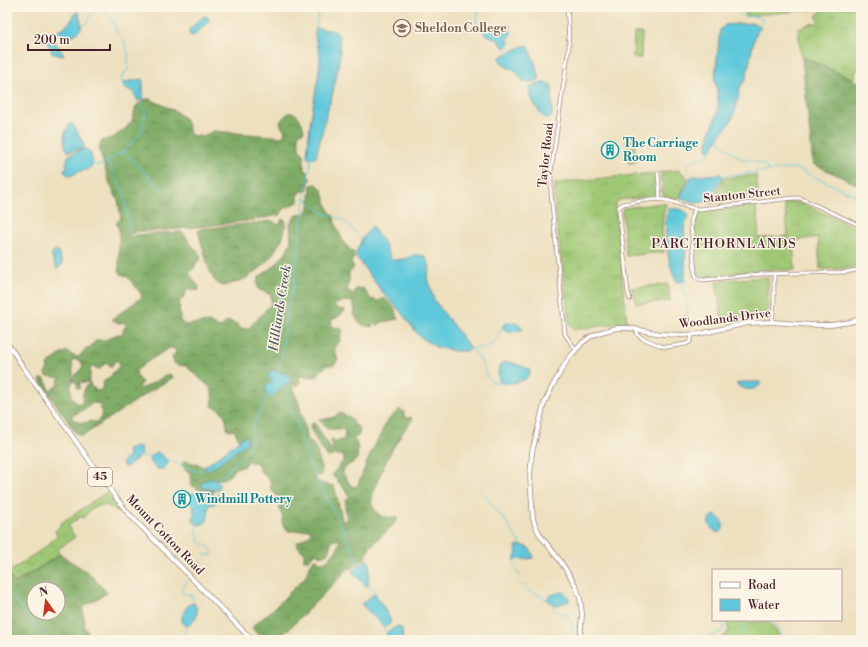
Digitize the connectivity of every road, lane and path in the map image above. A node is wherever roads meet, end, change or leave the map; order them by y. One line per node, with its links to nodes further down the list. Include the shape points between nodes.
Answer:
1 (567, 7): 14 (street, Taylor Road, via 569,47 550,194 566,334)
2 (658, 173): 3 (street)
3 (660, 199): 4 (street, Stanton Street); 8 (street, Stanton Street, via 619,206)
4 (695, 208): 5 (street, Stanton Street, via 800,198); 7 (street, via 691,226 697,278 702,280)
5 (861, 226)
6 (861, 267): 7 (street, via 846,272)
7 (774, 274): 10 (street)
8 (630, 300)
9 (861, 319): 10 (main road, Woodlands Drive, via 831,325)
10 (772, 322): 12 (main road, Woodlands Drive, via 748,323)
11 (636, 329): 12 (main road, Woodlands Drive, via 670,335); 12 (street, via 642,338 667,347 686,344 690,342); 14 (main road, Woodlands Drive, via 617,328 601,332 590,337)
12 (692, 335)
13 (7, 342): 15 (main road, Mount Cotton Road / 45, via 116,498)
14 (576, 350): 16 (main road, Woodlands Drive, via 568,359 544,404 532,452 530,476 536,527 561,562 579,594 582,614)
15 (249, 640)
16 (580, 640)

